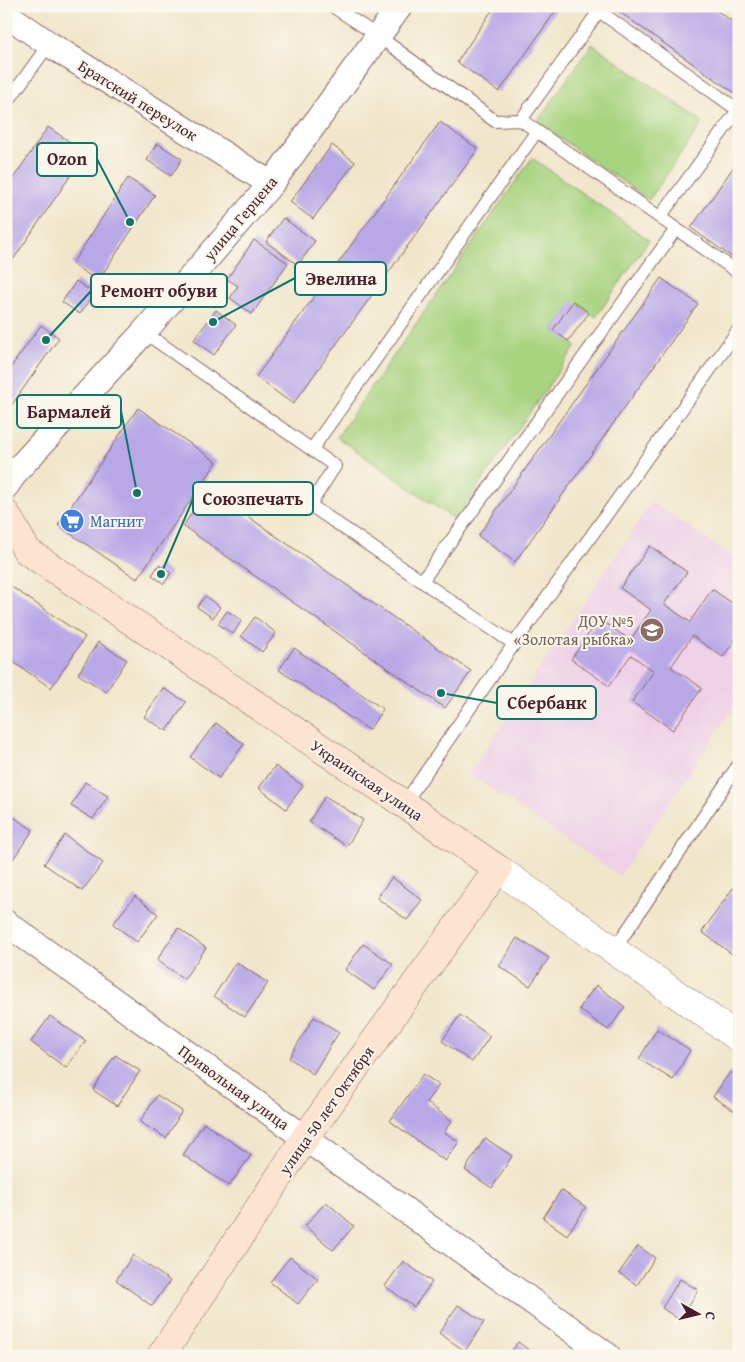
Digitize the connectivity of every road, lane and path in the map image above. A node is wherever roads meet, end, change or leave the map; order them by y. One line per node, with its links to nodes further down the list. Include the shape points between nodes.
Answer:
1 (332, 6): 4 (lane)
2 (400, 6): 4 (street, улица Герцена)
3 (6, 14): 5 (street, Братский переулок)
4 (378, 36): 7 (lane, via 495,121); 9 (street, улица Герцена)
5 (49, 44): 6 (lane); 9 (street, Братский переулок)
6 (6, 104)
7 (521, 120): 8 (lane); 10 (lane, via 599,12 738,110)
8 (537, 131): 10 (lane); 15 (lane)
9 (271, 184): 14 (street, улица Герцена)
10 (660, 217): 11 (lane)
11 (676, 229): 12 (lane); 18 (lane)
12 (739, 273)
13 (739, 329): 19 (lane)
14 (144, 332): 15 (lane); 16 (street, улица Герцена)
15 (312, 448): 18 (lane, via 335,466 310,505)
16 (6, 486)
17 (6, 514): 21 (main road, Украинская улица, via 27,551)
18 (422, 581): 19 (lane)
19 (514, 644): 21 (lane)
20 (739, 764): 24 (lane)
21 (404, 804): 22 (main road, Украинская улица)
22 (498, 870): 24 (street, Украинская улица); 26 (main road, улица 50 лет Октября)
23 (6, 923): 26 (street, Привольная улица)
24 (614, 950): 25 (street, Украинская улица)
25 (739, 1038)
26 (305, 1138): 27 (main road, улица 50 лет Октября); 28 (street, Привольная улица)
27 (161, 1356)
28 (608, 1356)

